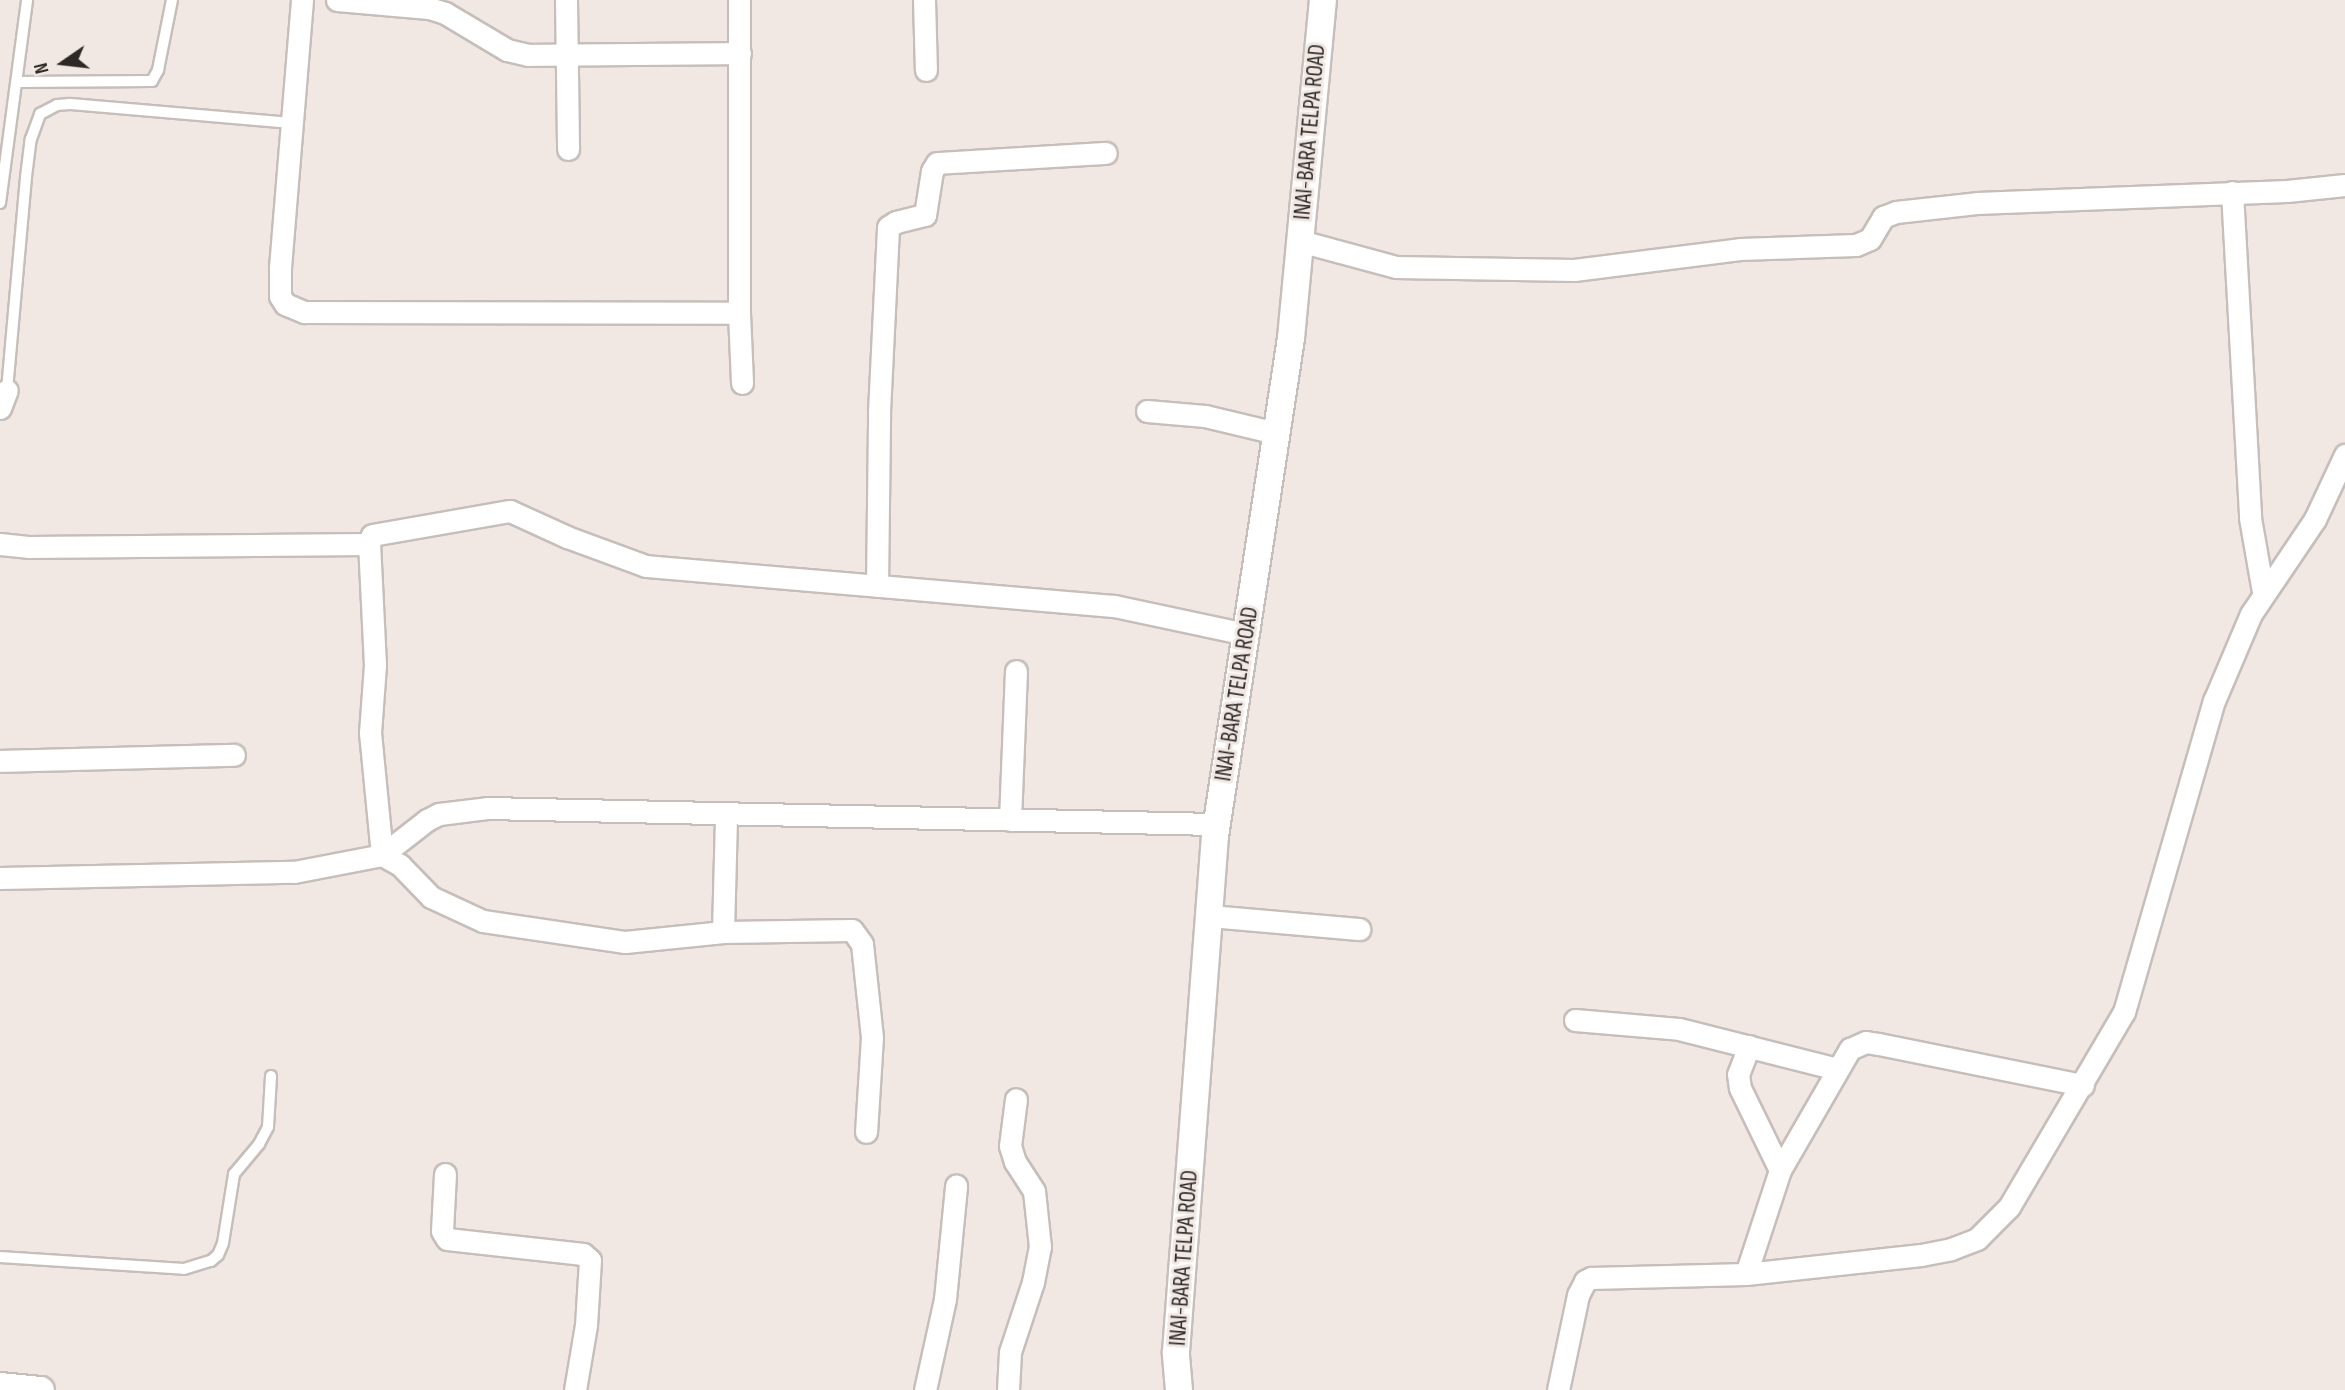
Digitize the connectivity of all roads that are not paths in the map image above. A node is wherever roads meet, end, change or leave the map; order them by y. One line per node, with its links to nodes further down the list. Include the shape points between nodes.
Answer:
1 (27, 0): 12 (lane)
2 (172, 0): 12 (lane, via 152,81)
3 (302, 0): 13 (street)
4 (337, 0): 10 (street, via 429,8 459,18 507,50)
5 (566, 0): 10 (street)
6 (739, 0): 9 (street)
7 (924, 0): 11 (street)
8 (1323, 0): 19 (street, INAI-BARA TELPA ROAD)
9 (740, 53): 10 (street); 20 (street)
10 (567, 57): 14 (street)
11 (926, 70)
12 (17, 82): 18 (lane)
13 (292, 123): 20 (street, via 279,286 280,296 292,309); 22 (lane, via 70,104 40,114 26,177)
14 (568, 149)
15 (1105, 153): 28 (street, via 937,163 925,215 888,227)
16 (2345, 185): 17 (street)
17 (2232, 192): 19 (street, via 1978,203 1896,212 1883,217 1870,239 1856,245 1740,248 1584,270 1396,267); 29 (street, via 2250,518)
18 (0, 203)
19 (1300, 242): 24 (street, INAI-BARA TELPA ROAD)
20 (739, 313): 21 (street)
21 (742, 383)
22 (3, 399)
23 (1147, 411): 24 (street, via 1205,416)
24 (1276, 433): 30 (street, INAI-BARA TELPA ROAD)
25 (2345, 455): 29 (street, via 2308,530)
26 (0, 544): 27 (street)
27 (369, 544): 28 (street, via 372,534 510,511 646,566); 37 (street, via 375,665 370,733)
28 (877, 586): 30 (street, via 1114,606)
29 (2263, 592): 46 (street, via 2214,701 2133,987 2116,1029)
30 (1246, 634): 36 (street, INAI-BARA TELPA ROAD)
31 (1016, 671): 35 (street)
32 (234, 755): 33 (street)
33 (0, 761)
34 (726, 814): 35 (street); 37 (street, via 461,810 426,820); 41 (street)
35 (1010, 820): 36 (street)
36 (1217, 824): 39 (street, INAI-BARA TELPA ROAD)
37 (382, 855): 38 (street, via 294,872); 41 (street, via 400,865 432,897 483,921 625,942)
38 (0, 878)
39 (1209, 916): 40 (street); 59 (street, INAI-BARA TELPA ROAD, via 1176,1352)
40 (1359, 929)
41 (723, 932): 48 (street, via 844,929 860,938 872,1037)
42 (1575, 1020): 43 (street, via 1679,1029)
43 (1749, 1046): 44 (street); 49 (street, via 1738,1081)
44 (1837, 1069): 46 (street, via 1850,1048 1866,1042); 49 (street)
45 (271, 1076): 52 (lane, via 268,1127 234,1174 223,1243 211,1261 184,1269)
46 (2083, 1085): 53 (street, via 2010,1207 1977,1239 1921,1255)
47 (1016, 1099): 58 (street, via 1010,1146 1034,1191 1040,1247 1010,1352)
48 (866, 1132)
49 (1780, 1170): 53 (street)
50 (445, 1174): 56 (street, via 442,1231 447,1239 583,1254 590,1260)
51 (957, 1186): 57 (street, via 945,1299)
52 (0, 1257)
53 (1746, 1274): 60 (street, via 1599,1276 1585,1281)
54 (0, 1386): 55 (street)
55 (41, 1390)
56 (575, 1390)
57 (925, 1390)
58 (1008, 1390)
59 (1179, 1390)
60 (1558, 1390)

